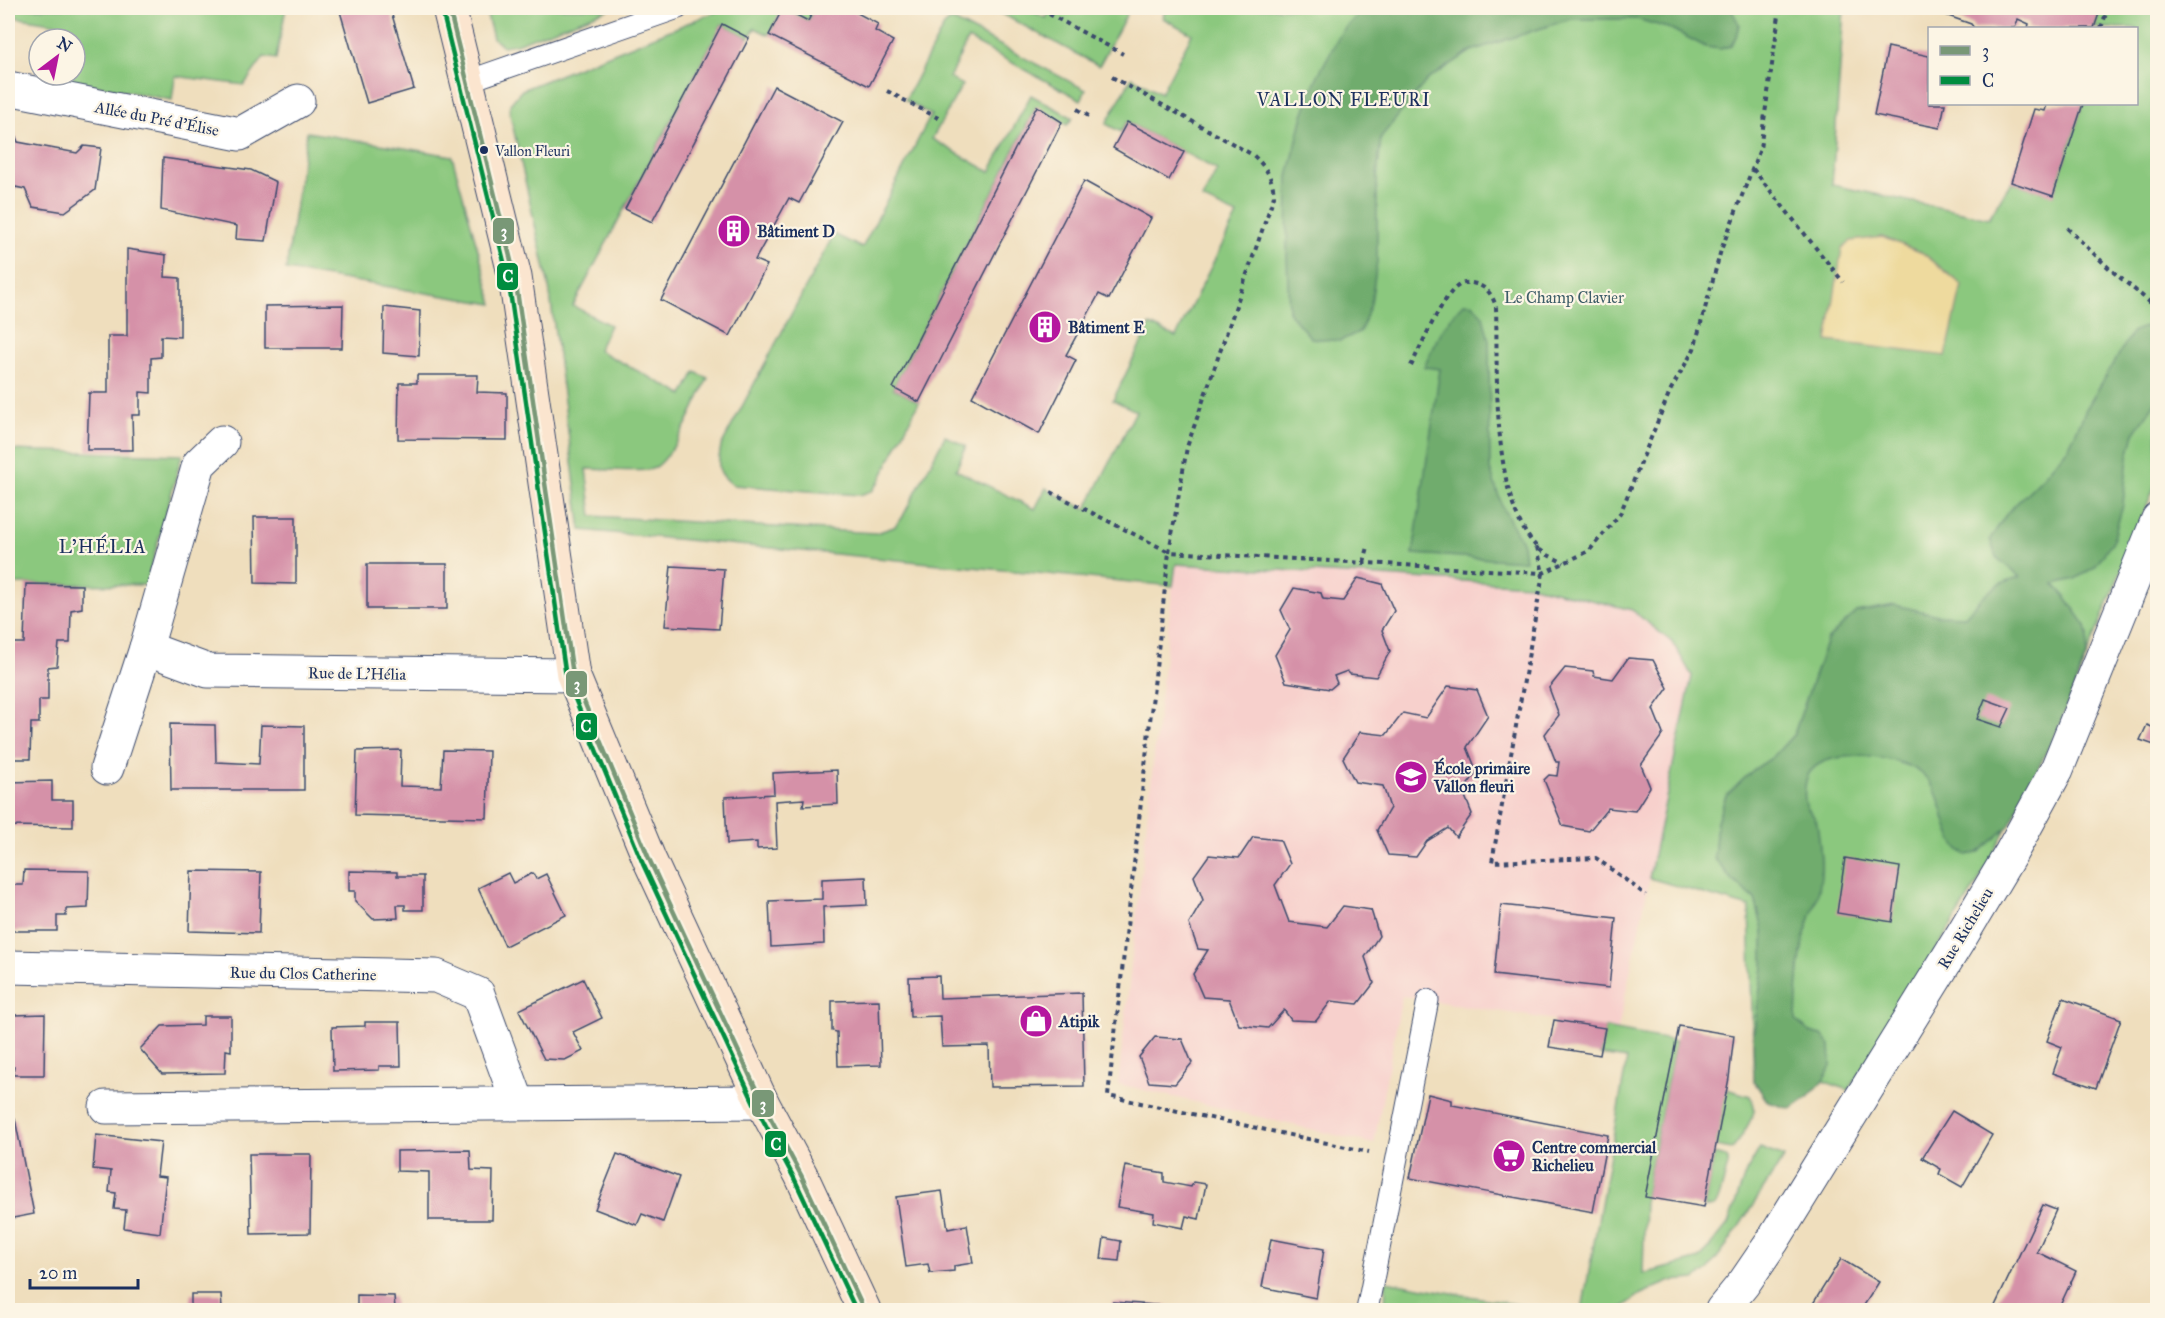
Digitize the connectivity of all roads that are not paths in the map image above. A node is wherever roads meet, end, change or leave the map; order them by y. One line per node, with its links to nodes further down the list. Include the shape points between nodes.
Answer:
1 (449, 8): 3 (main road)
2 (678, 8): 3 (lane)
3 (468, 81): 9 (main road, via 514,277)
4 (8, 88): 5 (street, Allée du Pré d'Élise, via 240,134)
5 (298, 101)
6 (222, 442): 8 (street, via 199,464)
7 (2157, 519): 18 (street, Rue Richelieu, via 2056,768 2011,853 1772,1242)
8 (146, 648): 9 (street, Rue de L'Hélia, via 207,672); 10 (street)
9 (573, 675): 13 (main road, via 650,861)
10 (107, 768)
11 (8, 967): 14 (street, Rue du Clos Catherine, via 436,976 478,994)
12 (1428, 1000): 17 (lane)
13 (762, 1102): 14 (street); 16 (main road, via 801,1175)
14 (518, 1103): 15 (street)
15 (106, 1107)
16 (864, 1311)
17 (1367, 1311)
18 (1722, 1311)

